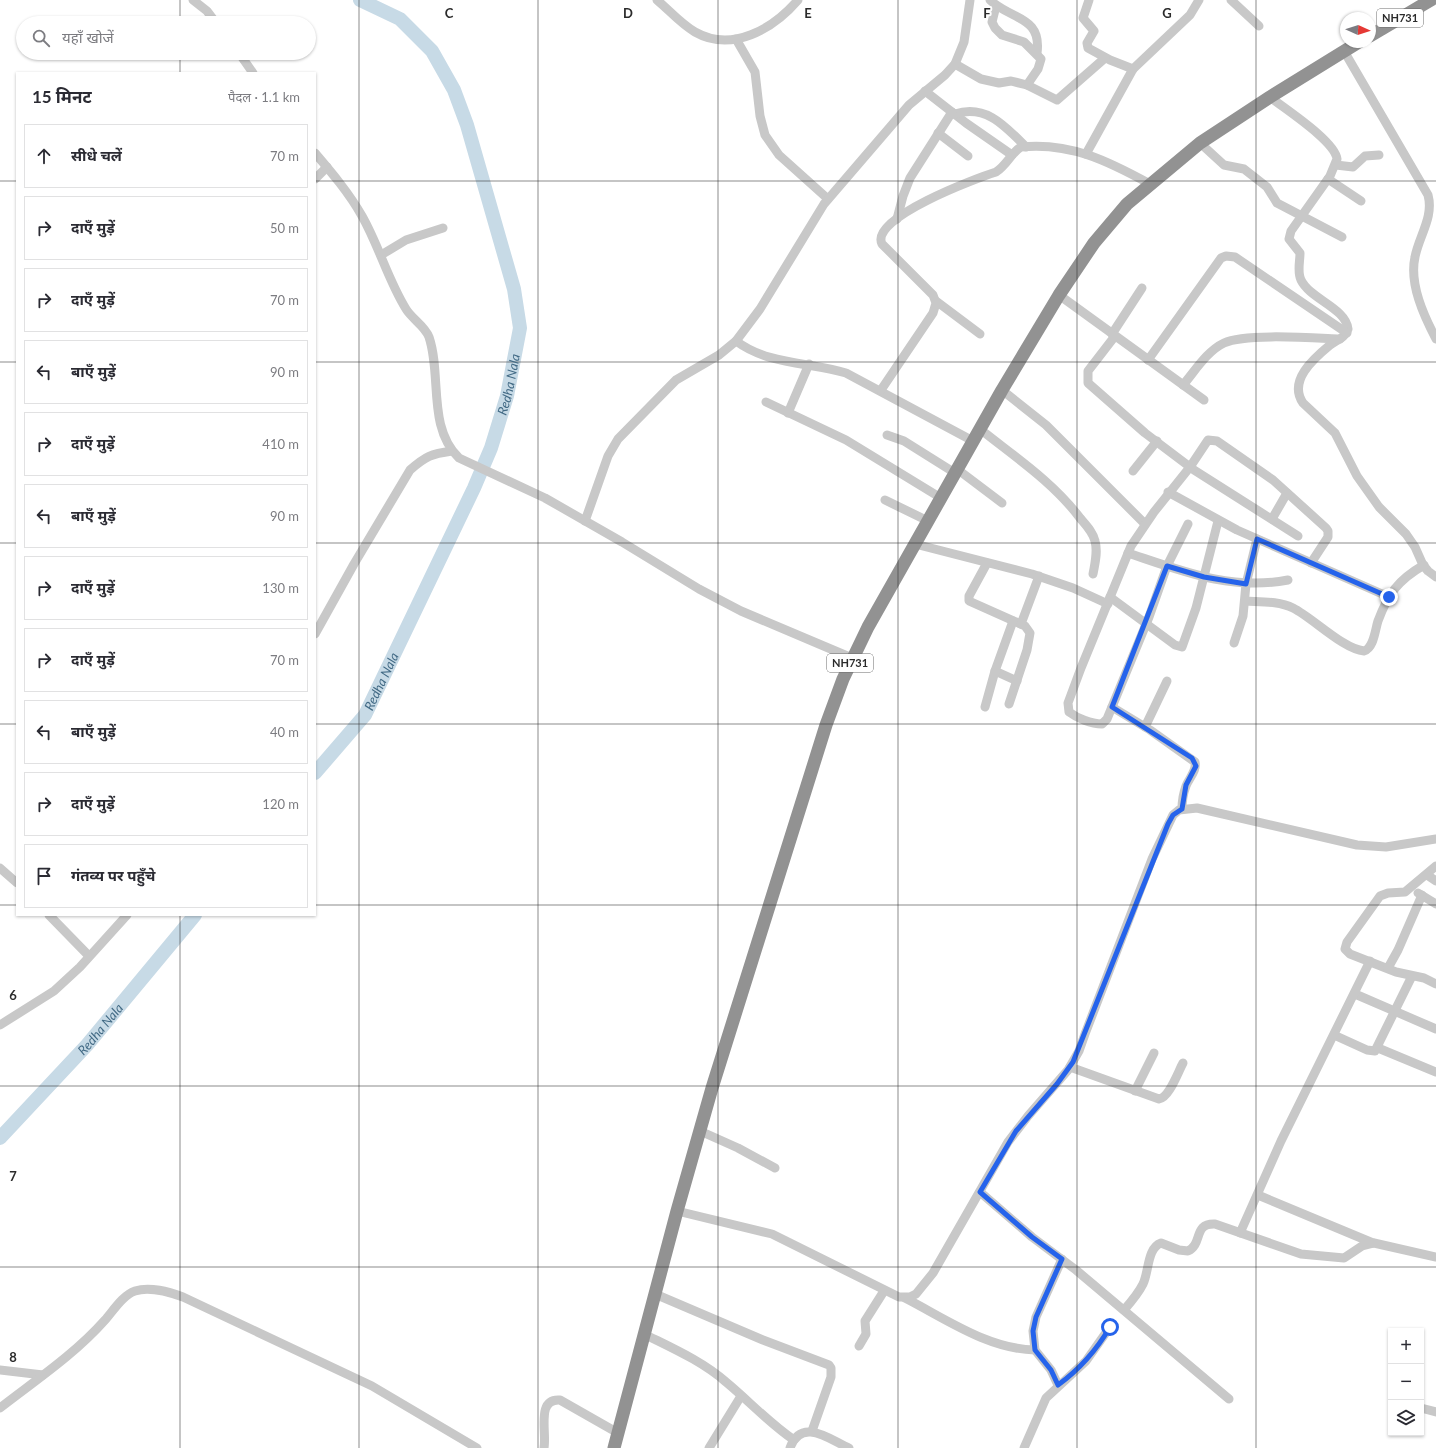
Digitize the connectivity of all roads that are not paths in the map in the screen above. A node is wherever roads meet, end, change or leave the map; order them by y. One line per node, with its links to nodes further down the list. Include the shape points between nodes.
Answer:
1 (193, 0): 10 (street)
2 (798, 0): 13 (street, via 775,23)
3 (970, 0): 19 (street, via 964,42)
4 (1089, 0): 17 (street, via 1083,18 1094,31 1087,46)
5 (1199, 0): 20 (street, via 1190,15)
6 (1230, 0): 11 (street)
7 (660, 2): 13 (street, via 694,31 712,40)
8 (1422, 2): 12 (highway, NH731)
9 (993, 3): 16 (street, via 1029,23 1037,36); 16 (street, via 992,22 995,28 1002,35 1024,42)
10 (211, 16)
11 (1259, 26)
12 (1376, 32)
13 (736, 39): 40 (street, via 755,72 760,116 767,139 779,155)
14 (1349, 48): 15 (highway, NH731)
15 (1344, 51): 24 (highway, NH731); 39 (street)
16 (1037, 54): 22 (street, via 1041,58 1040,63)
17 (1105, 58): 20 (street); 22 (street, via 1057,100)
18 (243, 60): 21 (street)
19 (955, 64): 22 (street, via 980,79); 23 (street)
20 (1133, 69): 31 (street)
21 (252, 72)
22 (1027, 85)
23 (925, 91): 25 (street); 40 (street, via 900,114)
24 (1270, 97): 27 (highway, NH731); 34 (street, via 1334,149 1337,154)
25 (954, 113): 26 (street); 28 (street, via 985,113 1000,122); 30 (street)
26 (938, 133): 33 (street); 43 (street, via 910,178)
27 (1200, 143): 38 (highway, NH731); 42 (street, via 1224,165 1248,172 1270,189 1277,203)
28 (1026, 147): 30 (street); 31 (street, via 1061,149)
29 (316, 154): 35 (street)
30 (1012, 154): 43 (street, via 996,172 942,192)
31 (1086, 154): 38 (street, via 1115,165)
32 (1379, 155): 34 (street, via 1365,156 1353,167)
33 (968, 156)
34 (1336, 165): 37 (street)
35 (327, 167): 36 (street); 46 (street, via 351,197)
36 (316, 178)
37 (1328, 179): 41 (street); 42 (street)
38 (1150, 184): 48 (highway, NH731, via 1124,207 1098,238)
39 (1432, 197): 50 (street, via 1430,212 1414,259 1413,276)
40 (828, 199): 55 (street, via 760,309)
41 (1361, 200)
42 (1301, 217): 45 (street); 53 (street, via 1289,236 1300,253 1301,280 1307,289 1343,317 1348,326)
43 (897, 219): 49 (street, via 882,232 880,241)
44 (443, 228): 46 (street, via 406,240)
45 (1342, 237)
46 (381, 255): 68 (street, via 406,309 428,336 439,417)
47 (1142, 288): 52 (street)
48 (1059, 295): 52 (street); 60 (highway, NH731)
49 (936, 301): 51 (street); 59 (street, via 933,313)
50 (1433, 325): 54 (street)
51 (980, 334)
52 (1114, 335): 56 (street); 67 (street, via 1088,371 1088,383)
53 (1343, 336): 56 (street, via 1235,257 1226,256 1220,258); 58 (street, via 1245,338 1225,343 1217,347); 89 (street, via 1321,353 1299,379 1299,397 1335,433 1357,476 1383,513 1411,541)
54 (1436, 339)
55 (736, 341): 57 (street, via 756,354 777,360); 78 (street, via 719,355 676,380 618,439 610,451)
56 (1148, 360): 58 (street)
57 (810, 364): 59 (street, via 846,373); 63 (street)
58 (1183, 385): 61 (street)
59 (881, 390): 66 (street)
60 (1002, 390): 64 (highway, NH731); 81 (street, via 1042,421)
61 (1204, 400)
62 (766, 402): 63 (street)
63 (788, 412): 74 (street, via 846,440)
64 (980, 429): 66 (highway, NH731); 91 (street, via 1068,500 1095,539)
65 (887, 435): 70 (street, via 904,440)
66 (973, 441): 70 (highway, NH731)
67 (1157, 442): 69 (street); 71 (street)
68 (452, 451): 78 (street, via 459,458 544,498); 102 (street, via 424,457 410,470)
69 (1190, 467): 72 (street); 73 (street, via 1208,440 1214,440 1273,480); 77 (street)
70 (956, 471): 74 (highway, NH731); 76 (street)
71 (1133, 471)
72 (1168, 492): 80 (street); 81 (street)
73 (1287, 493): 77 (street); 88 (street, via 1328,531 1328,537)
74 (941, 498): 79 (highway, NH731)
75 (885, 500): 79 (street)
76 (1002, 503)
77 (1272, 519): 83 (street)
78 (585, 521): 104 (street, via 699,589)
79 (928, 521): 85 (highway, NH731)
80 (1218, 521): 84 (street); 93 (street)
81 (1146, 524): 86 (street)
82 (1188, 524): 90 (street)
83 (1298, 536)
84 (1257, 539): 88 (street); 96 (street)
85 (915, 544): 87 (street); 104 (highway, NH731)
86 (1128, 553): 90 (street); 98 (street)
87 (988, 563): 92 (street); 100 (street, via 969,596 969,601)
88 (1311, 563): 97 (street)
89 (1424, 565): 94 (street); 97 (street, via 1404,578)
90 (1167, 566): 93 (street); 101 (street)
91 (1093, 574)
92 (1039, 576): 98 (street); 100 (street)
93 (1204, 577): 96 (street); 101 (street, via 1182,647 1175,645)
94 (1436, 577)
95 (1288, 580): 96 (street, via 1271,584)
96 (1246, 584): 99 (street)
97 (1389, 597): 99 (street, via 1370,646 1364,651 1335,637 1302,613 1286,605)
98 (1109, 600): 101 (street); 110 (street, via 1081,668 1068,708 1074,715 1102,724)
99 (1245, 601): 103 (street, via 1244,616)
100 (1017, 622): 105 (street); 106 (street, via 1028,629 1030,639)
101 (1146, 623): 110 (street)
102 (316, 632)
103 (1234, 643)
104 (852, 658): 140 (highway, NH731, via 834,701 804,791)
105 (995, 671): 106 (street); 109 (street)
106 (1017, 681): 108 (street)
107 (1167, 681): 111 (street)
108 (1009, 704)
109 (985, 707)
110 (1112, 707): 111 (street)
111 (1145, 727): 112 (street, via 1195,762 1185,790)
112 (1182, 809): 113 (street, via 1197,808 1357,845 1386,847); 137 (street, via 1173,815 1168,824 1086,1034)
113 (1436, 839)
114 (1436, 866): 116 (street)
115 (0, 868): 118 (street)
116 (1427, 875): 117 (street); 119 (street)
117 (1436, 881)
118 (16, 882)
119 (1410, 888): 120 (street); 125 (street, via 1400,894 1388,893 1380,896 1347,942 1347,952)
120 (1422, 895): 121 (street); 126 (street)
121 (1436, 904)
122 (50, 916): 124 (street)
123 (126, 916): 124 (street)
124 (89, 956): 131 (street, via 54,991)
125 (1370, 962): 126 (street); 129 (street)
126 (1388, 968): 127 (street)
127 (1412, 976): 128 (street); 130 (street)
128 (1436, 984)
129 (1355, 994): 130 (street); 133 (street)
130 (1396, 1012): 132 (street); 134 (street)
131 (0, 1024)
132 (1436, 1029)
133 (1334, 1035): 134 (street, via 1367,1050 1375,1051); 143 (street, via 1281,1141)
134 (1378, 1048): 138 (street)
135 (1154, 1053): 139 (street)
136 (1183, 1063): 139 (street, via 1168,1093 1162,1099)
137 (1070, 1067): 139 (street); 142 (street, via 1016,1131)
138 (1436, 1072)
139 (1135, 1091)
140 (700, 1131): 141 (street); 144 (highway, NH731)
141 (775, 1168)
142 (980, 1192): 148 (street); 151 (street, via 932,1273 916,1294)
143 (1258, 1195): 145 (street); 146 (street)
144 (677, 1211): 149 (street, via 772,1234); 150 (highway, NH731)
145 (1240, 1233): 146 (street, via 1301,1254 1334,1258 1344,1258 1362,1246); 152 (street, via 1209,1223 1202,1228 1194,1246 1188,1250 1180,1250 1161,1243 1156,1245 1144,1282)
146 (1374, 1243): 147 (street)
147 (1436, 1257)
148 (1062, 1259): 152 (street); 156 (street, via 1036,1317 1033,1331)
149 (884, 1291): 151 (street); 155 (street, via 865,1321 866,1334)
150 (655, 1294): 154 (highway, NH731); 165 (street, via 763,1340 830,1365 831,1376)
151 (905, 1298): 156 (street, via 994,1343 1014,1349)
152 (1124, 1310): 161 (street)
153 (1110, 1327): 159 (street, via 1086,1361)
154 (644, 1334): 160 (street, via 705,1367); 166 (highway, NH731)
155 (859, 1346)
156 (1035, 1350): 159 (street, via 1051,1370)
157 (0, 1370): 158 (street)
158 (43, 1375): 162 (street); 168 (street, via 100,1325 128,1294 143,1289 157,1290 183,1297 372,1386)
159 (1058, 1385): 173 (street, via 1046,1398)
160 (741, 1396): 167 (street); 171 (street)
161 (1229, 1399)
162 (0, 1408)
163 (1424, 1409): 164 (street)
164 (1436, 1412)
165 (812, 1431): 167 (street, via 801,1432); 172 (street)
166 (618, 1432): 169 (street, via 556,1400 544,1410); 170 (highway, NH731)
167 (792, 1444)
168 (477, 1448)
169 (544, 1448)
170 (614, 1448)
171 (709, 1448)
172 (850, 1448)
173 (1024, 1448)

